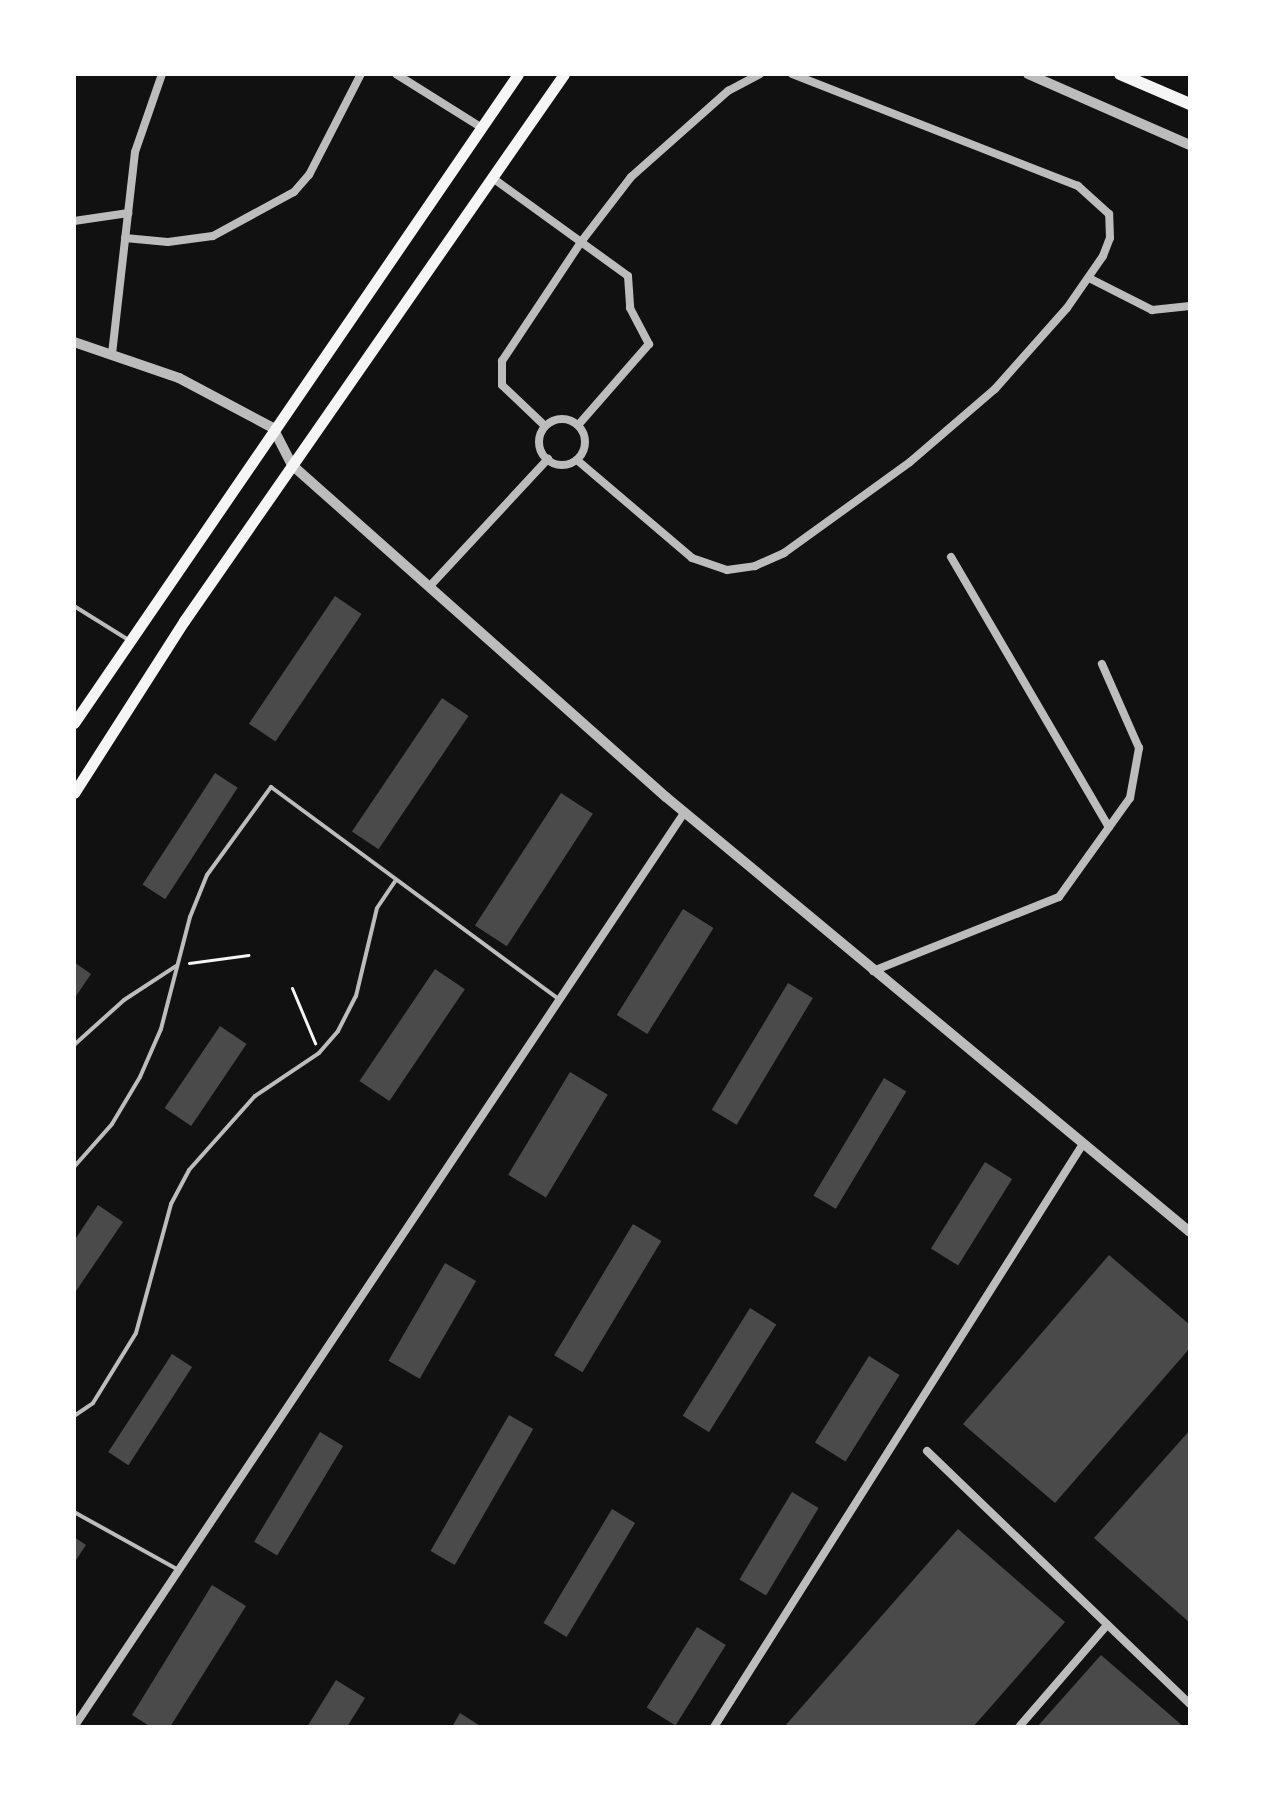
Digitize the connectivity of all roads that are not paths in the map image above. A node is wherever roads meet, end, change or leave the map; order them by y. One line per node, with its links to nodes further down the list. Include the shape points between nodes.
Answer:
1 (162, 74): 14 (street, via 144,113)
2 (361, 74): 16 (street, via 309,175 294,192 213,236 168,242)
3 (396, 74): 11 (street)
4 (518, 74): 11 (main road)
5 (564, 74): 13 (main road)
6 (760, 74): 17 (street, via 728,91 631,177)
7 (792, 74): 18 (street, via 1040,168 1095,196 1111,225 1103,256)
8 (1028, 74): 12 (street)
9 (1120, 74): 10 (main road)
10 (1190, 104)
11 (482, 128): 24 (main road)
12 (1190, 145)
13 (494, 179): 17 (street); 27 (main road)
14 (128, 213): 15 (street); 16 (street)
15 (74, 221)
16 (125, 238): 21 (street)
17 (581, 242): 22 (street, via 628,276 630,308 649,344); 23 (street, via 499,372 511,396)
18 (1089, 278): 19 (street, via 1152,310); 26 (street, via 995,389 835,516 755,566 727,570 692,558)
19 (1190, 306)
20 (74, 342): 21 (street)
21 (112, 354): 24 (street, via 228,400)
22 (578, 425): 23 (street, via 565,419); 26 (street, via 585,439)
23 (545, 426): 25 (street, via 539,440)
24 (273, 428): 27 (street); 31 (main road)
25 (548, 459): 26 (street, via 562,465); 29 (street)
26 (577, 460)
27 (292, 465): 29 (street); 34 (main road)
28 (951, 557): 36 (street)
29 (429, 587): 35 (street)
30 (74, 606): 31 (lane)
31 (129, 640): 33 (main road)
32 (1102, 664): 36 (street, via 1139,748 1130,798)
33 (74, 723)
34 (74, 793)
35 (684, 813): 39 (street); 40 (street)
36 (1109, 827): 39 (street, via 1059,897)
37 (396, 880): 38 (lane, via 271,787 207,875); 40 (lane); 45 (lane, via 377,908 356,996 338,1031 319,1053 255,1096 189,1170 171,1204 136,1333 93,1403)
38 (178, 965): 41 (lane, via 95,1023); 43 (lane, via 161,1029 140,1077 112,1124)
39 (873, 971): 42 (street)
40 (559, 999): 48 (street)
41 (74, 1045)
42 (1083, 1144): 44 (street); 52 (street)
43 (74, 1167)
44 (1190, 1232)
45 (74, 1416)
46 (927, 1451): 49 (street)
47 (74, 1512): 48 (lane)
48 (179, 1570): 51 (street)
49 (1107, 1625): 50 (street); 53 (street)
50 (1190, 1704)
51 (74, 1727)
52 (714, 1727)
53 (1019, 1727)

